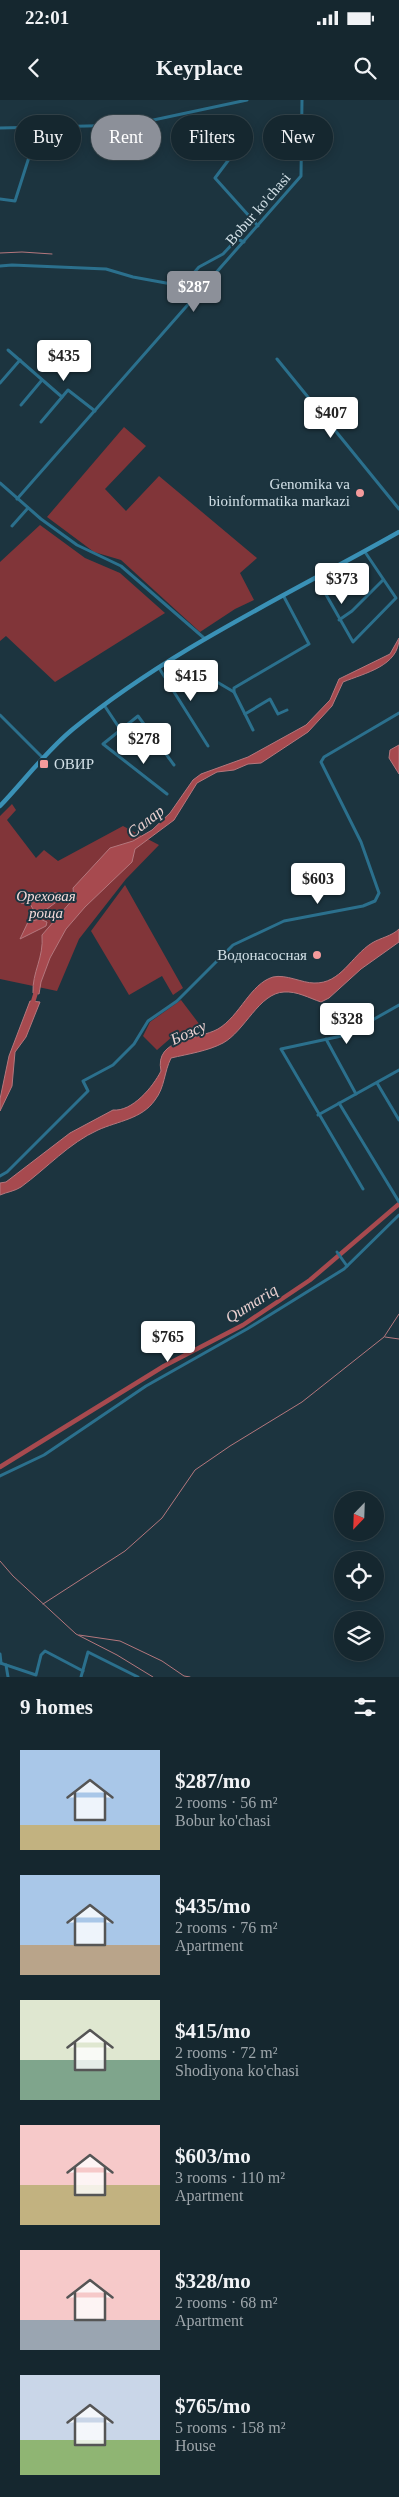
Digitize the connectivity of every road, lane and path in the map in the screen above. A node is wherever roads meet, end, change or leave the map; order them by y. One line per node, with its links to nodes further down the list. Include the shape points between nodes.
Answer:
1 (247, 100): 3 (street, via 130,125)
2 (302, 100): 9 (street, Bobur ko'chasi, via 301,176)
3 (81, 127)
4 (0, 128): 5 (street)
5 (15, 128)
6 (28, 160): 8 (street, via 15,201)
7 (228, 160): 9 (street, via 215,178)
8 (0, 199)
9 (258, 226): 10 (street, Bobur ko'chasi)
10 (244, 242): 11 (street, via 237,239 223,254 199,267 185,283 177,285 106,269); 19 (street, Bobur ko'chasi)
11 (0, 266)
12 (8, 350): 14 (street)
13 (277, 359): 24 (street)
14 (20, 360): 15 (street); 16 (street)
15 (42, 380): 17 (street); 18 (street)
16 (0, 383)
17 (62, 397): 19 (street, via 68,390); 20 (street)
18 (21, 405)
19 (95, 411): 22 (street, Bobur ko'chasi)
20 (41, 422)
21 (0, 483): 22 (street)
22 (17, 498): 23 (street)
23 (28, 508): 25 (street); 32 (street, via 77,544 121,566)
24 (399, 509)
25 (12, 526)
26 (399, 532): 27 (main road)
27 (365, 552): 28 (main road); 29 (street)
28 (316, 577): 30 (main road); 31 (street)
29 (383, 580): 31 (street); 31 (street, via 396,598 353,642)
30 (283, 594): 32 (main road); 35 (street, via 309,644 234,688)
31 (339, 620)
32 (204, 638): 33 (main road)
33 (159, 668): 36 (main road); 43 (street)
34 (217, 682): 35 (street)
35 (234, 692): 39 (street)
36 (104, 705): 41 (street); 44 (main road, via 61,739)
37 (287, 710): 39 (street, via 278,714 270,699)
38 (399, 713): 56 (street, via 324,757 321,762 380,892 375,901 284,921 233,945 177,1001 148,1022 134,1044 113,1065 83,1081 88,1091 84,1096 8,1172)
39 (245, 714): 42 (street)
40 (0, 715): 44 (street)
41 (120, 729): 45 (street, via 138,716); 46 (street, via 103,744)
42 (253, 730)
43 (208, 746)
44 (44, 758): 47 (main road)
45 (174, 765)
46 (167, 794)
47 (0, 806)
48 (398, 1007): 49 (street, via 346,1036)
49 (326, 1039): 52 (street); 54 (street, via 281,1049)
50 (399, 1070): 51 (street)
51 (377, 1083): 52 (street); 55 (street)
52 (356, 1094): 53 (street)
53 (339, 1103): 54 (street); 58 (street)
54 (318, 1115): 57 (street)
55 (399, 1120)
56 (0, 1176)
57 (363, 1190)
58 (399, 1201)
59 (399, 1215): 61 (street)
60 (337, 1252): 61 (street)
61 (346, 1264): 62 (street, via 247,1329 146,1386 44,1455)
62 (0, 1476)
63 (0, 1654): 64 (street)
64 (1, 1663): 65 (street)
65 (6, 1665): 67 (street); 68 (street)
66 (83, 1671): 67 (street, via 45,1651); 69 (street); 70 (street, via 88,1652)
67 (36, 1676)
68 (8, 1677)
69 (81, 1677)
70 (138, 1677)

